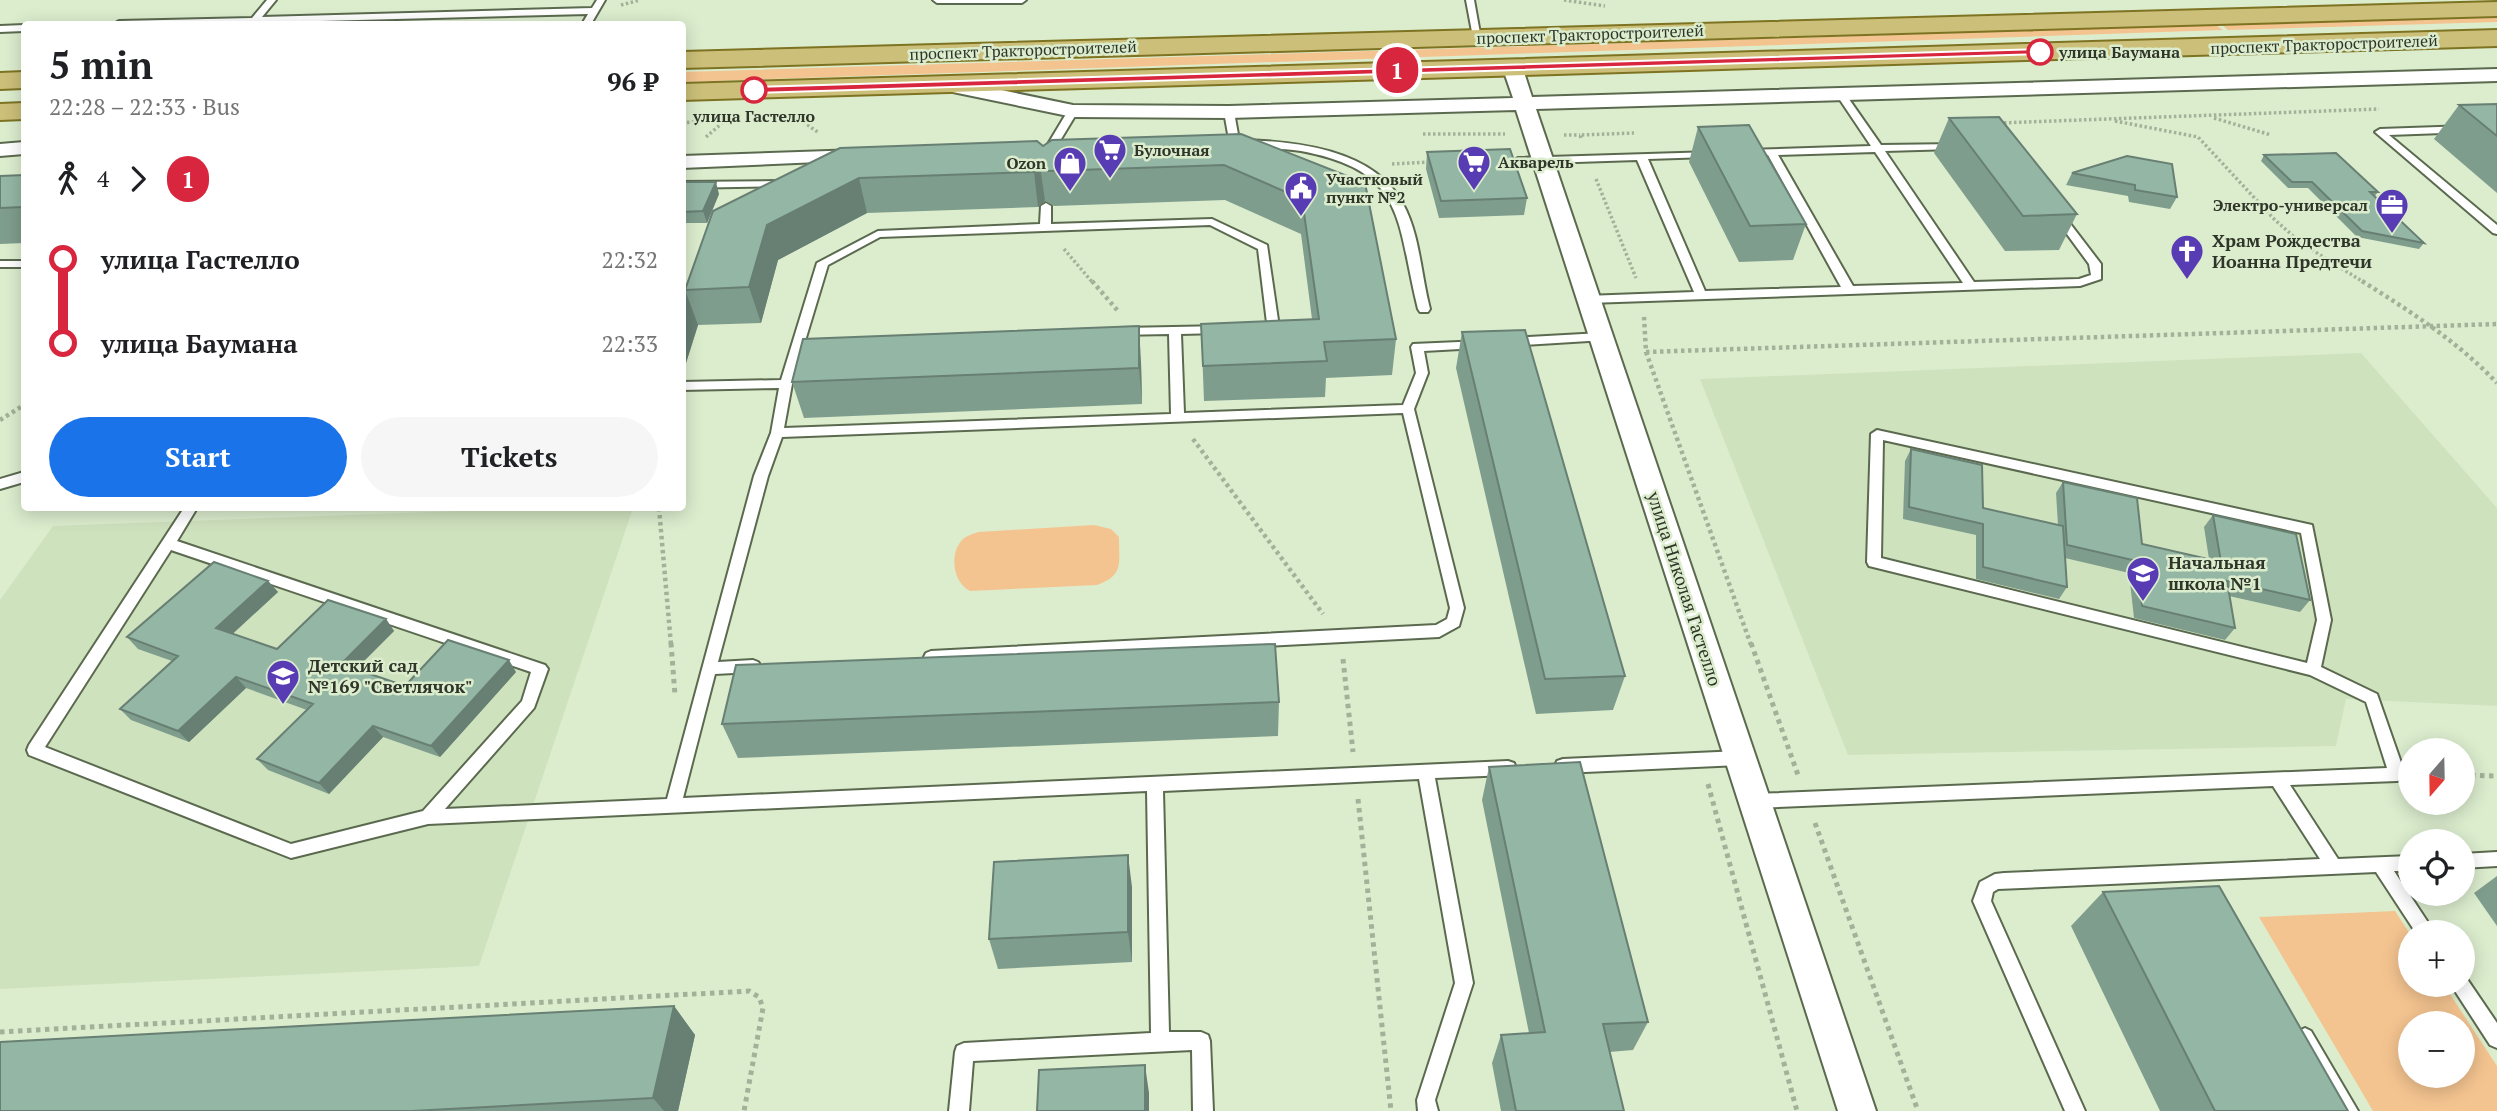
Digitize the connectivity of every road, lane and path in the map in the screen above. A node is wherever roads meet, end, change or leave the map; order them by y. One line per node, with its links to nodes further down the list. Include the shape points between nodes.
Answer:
1 (272, 0): 11 (lane)
2 (601, 0): 10 (lane)
3 (937, 0): 4 (lane)
4 (1021, 0)
5 (1470, 0): 16 (lane)
6 (1564, 0): 8 (path)
7 (2422, 6): 9 (main road, проспект Тракторостроителей); 16 (main road, проспект Тракторостроителей)
8 (1609, 7)
9 (2497, 9)
10 (594, 11): 11 (lane); 13 (lane)
11 (255, 20): 12 (lane)
12 (221, 21)
13 (589, 21)
14 (21, 28): 15 (lane)
15 (0, 29)
16 (1478, 37): 18 (main road, проспект Тракторостроителей)
17 (2497, 38): 19 (main road, проспект Тракторостроителей)
18 (686, 60)
19 (1512, 66): 23 (main road, проспект Тракторостроителей); 27 (street, улица Николая Гастелло)
20 (2497, 75): 24 (street)
21 (21, 80): 22 (main road)
22 (0, 81)
23 (948, 85): 25 (main road, проспект Тракторостроителей); 30 (street)
24 (2055, 89): 26 (street); 35 (path)
25 (686, 92)
26 (1841, 94): 27 (street); 47 (lane)
27 (1523, 103): 32 (street); 58 (street, улица Николая Гастелло)
28 (2387, 108): 35 (path)
29 (21, 111): 31 (main road)
30 (1073, 111): 32 (street); 57 (lane)
31 (0, 112)
32 (1229, 112): 43 (lane)
33 (794, 115): 55 (path)
34 (729, 117): 36 (path)
35 (2105, 119): 37 (path); 77 (path, via 2199,137 2301,243)
36 (686, 122)
37 (1986, 123)
38 (2497, 128): 67 (lane, via 2380,132)
39 (1417, 134): 40 (path)
40 (1513, 134)
41 (1558, 135): 42 (path)
42 (1580, 135)
43 (1234, 143): 44 (street); 61 (lane, via 1290,145)
44 (1207, 144)
45 (1962, 146): 47 (lane)
46 (21, 148): 49 (street)
47 (1879, 148): 51 (lane); 70 (lane)
48 (1073, 149): 57 (street)
49 (0, 150)
50 (1024, 150): 57 (street)
51 (1771, 152): 52 (lane); 71 (lane)
52 (1732, 153)
53 (1719, 154): 56 (lane)
54 (877, 155): 55 (street)
55 (850, 156): 59 (street)
56 (1641, 156): 58 (lane); 72 (lane)
57 (1050, 157)
58 (1531, 160): 73 (street, улица Николая Гастелло)
59 (686, 162)
60 (1431, 162): 61 (path)
61 (1353, 165): 74 (lane, via 1387,186 1399,205)
62 (781, 184): 63 (lane)
63 (686, 185)
64 (1046, 206): 66 (lane)
65 (2053, 209): 70 (lane, via 2095,264 2097,276 2080,282)
66 (1045, 227): 75 (path); 79 (lane, via 1212,222 1263,247 1273,327); 83 (lane, via 878,234 822,263)
67 (2497, 231)
68 (0, 264): 69 (lane)
69 (21, 264)
70 (1971, 286): 71 (lane)
71 (1849, 290): 72 (lane)
72 (1701, 295): 73 (lane)
73 (1589, 299): 82 (street, улица Николая Гастелло)
74 (1424, 309)
75 (1126, 319)
76 (2497, 324): 77 (path)
77 (2434, 326): 85 (path); 113 (path, via 1646,352)
78 (1234, 328): 80 (lane)
79 (1247, 328)
80 (1175, 330): 81 (lane); 90 (lane)
81 (1105, 333)
82 (1601, 337): 89 (lane, via 1417,347 1422,373); 104 (street, улица Николая Гастелло)
83 (798, 345): 84 (lane); 86 (lane)
84 (812, 345)
85 (2497, 383)
86 (786, 384): 87 (lane); 92 (lane)
87 (686, 386)
88 (21, 407): 91 (path)
89 (1408, 408): 90 (lane); 98 (lane, via 1457,608 1454,622 1439,631)
90 (1178, 418): 92 (lane); 98 (path)
91 (0, 420)
92 (777, 433): 101 (lane)
93 (21, 478): 94 (lane)
94 (0, 484)
95 (189, 511): 97 (lane)
96 (659, 511): 103 (path, via 674,692)
97 (170, 544): 116 (lane, via 540,669 529,704); 116 (lane, via 35,750 291,850)
98 (1340, 638): 99 (lane); 108 (path)
99 (915, 658)
100 (764, 666): 101 (lane)
101 (709, 668): 103 (lane)
102 (2313, 670): 102 (lane, via 1874,562 1877,434 2307,529 2324,620); 111 (lane, via 2372,698 2396,774)
103 (691, 738): 115 (lane)
104 (1740, 758): 105 (lane); 114 (street, улица Николая Гастелло)
105 (1550, 766)
106 (1523, 768): 107 (lane)
107 (1426, 772): 108 (lane); 134 (lane, via 1464,983 1426,1100)
108 (1356, 775): 112 (lane); 133 (path)
109 (2475, 775): 110 (path)
110 (2497, 776)
111 (2277, 779): 113 (lane); 121 (lane)
112 (1155, 784): 115 (lane); 129 (lane)
113 (1806, 798): 114 (lane); 136 (path)
114 (1755, 801): 135 (street, улица Николая Гастелло)
115 (673, 806): 116 (lane)
116 (428, 817)
117 (2497, 859): 118 (lane)
118 (2475, 860)
119 (2398, 863): 120 (lane)
120 (2380, 864): 121 (lane); 124 (lane)
121 (2333, 866): 122 (lane)
122 (2210, 872): 123 (lane); 137 (lane, via 2004,881 1986,887 1982,901)
123 (2224, 896)
124 (2417, 920)
125 (2469, 997): 128 (lane)
126 (2293, 1015): 138 (lane)
127 (0, 1032): 130 (path, via 749,991 759,997 763,1008)
128 (2497, 1040)
129 (1160, 1041): 131 (lane, via 964,1052); 132 (lane, via 1201,1041)
130 (744, 1111)
131 (959, 1111)
132 (1203, 1111)
133 (1391, 1111)
134 (1428, 1111)
135 (1857, 1111)
136 (1918, 1111)
137 (2075, 1111)
138 (2348, 1111)

